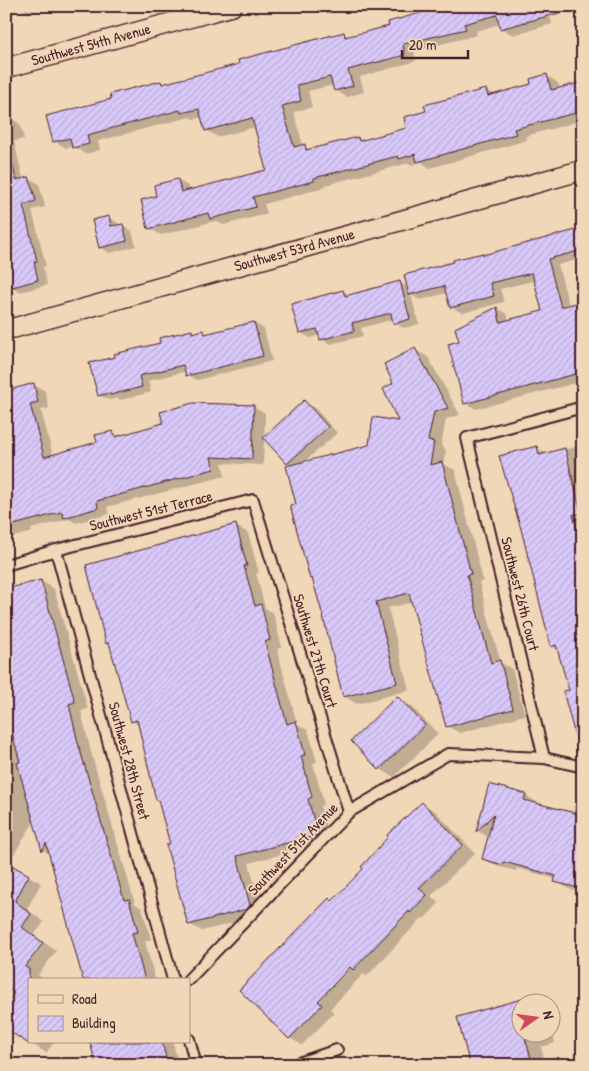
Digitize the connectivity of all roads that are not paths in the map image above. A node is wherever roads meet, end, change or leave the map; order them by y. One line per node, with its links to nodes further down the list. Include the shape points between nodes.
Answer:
1 (232, 6): 2 (street, Southwest 54th Avenue)
2 (6, 68)
3 (583, 170): 4 (street, Southwest 53rd Avenue, via 14,328)
4 (6, 327)
5 (583, 407): 9 (lane, Southwest 26th Court, via 467,438)
6 (253, 500): 7 (lane, Southwest 51st Terrace); 11 (lane, Southwest 27th Court)
7 (56, 550): 8 (lane, Southwest 51st Terrace); 12 (lane, Southwest 28th Street)
8 (6, 565)
9 (544, 758): 10 (lane, Southwest 51st Avenue); 11 (lane, Southwest 51st Avenue, via 448,754)
10 (583, 767)
11 (349, 812): 13 (lane, Southwest 51st Avenue)
12 (172, 978)
13 (190, 978)
14 (190, 1043): 16 (lane)
15 (337, 1050): 17 (lane)
16 (196, 1065)
17 (293, 1065)

